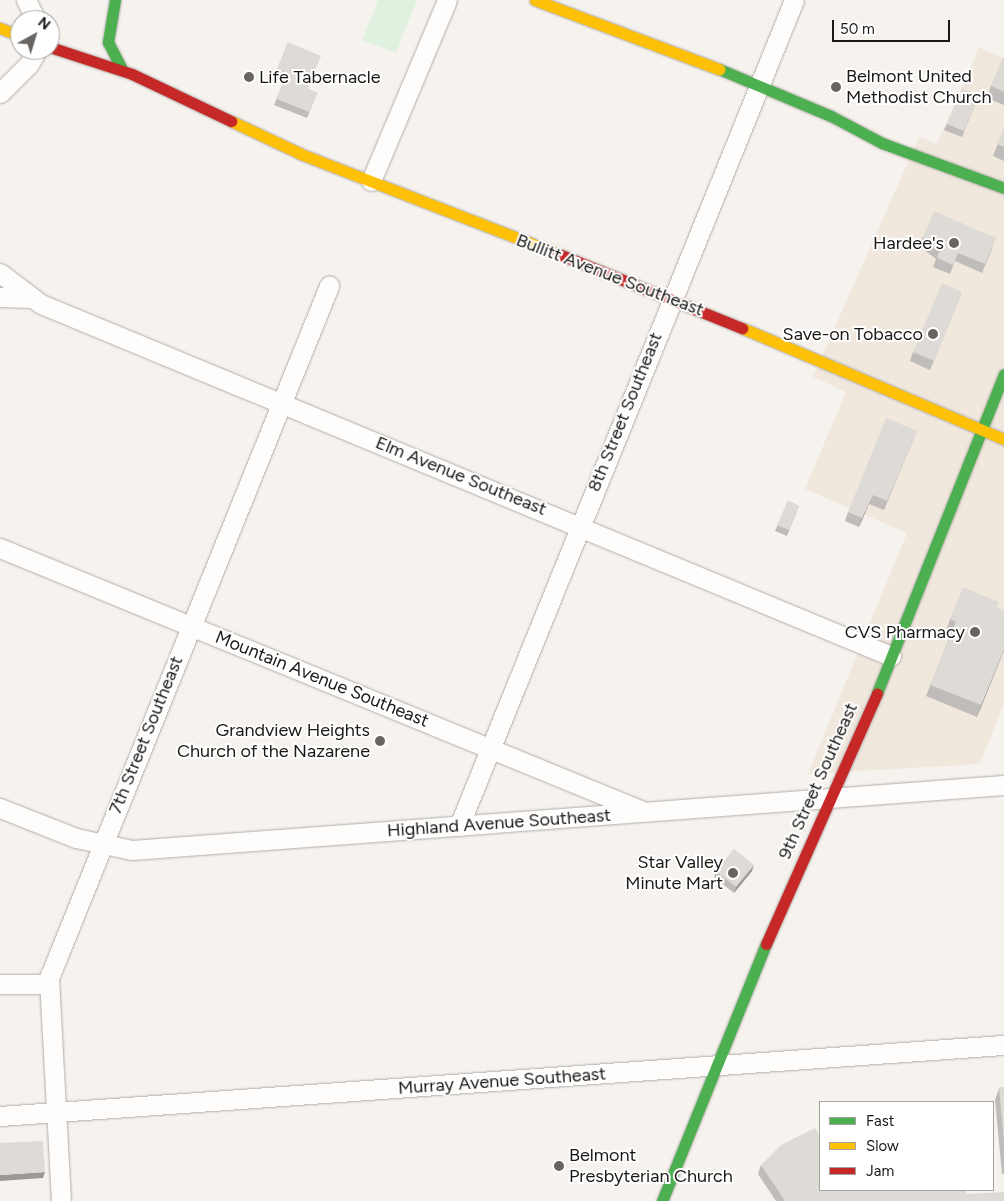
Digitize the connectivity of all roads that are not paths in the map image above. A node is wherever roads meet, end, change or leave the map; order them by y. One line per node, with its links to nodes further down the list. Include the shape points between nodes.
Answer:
1 (115, 0): 8 (main road, via 108,42)
2 (447, 0): 12 (street)
3 (534, 0): 9 (main road, via 643,38)
4 (794, 0): 9 (street, 8th Street Southeast)
5 (60, 50): 8 (main road, Bullitt Avenue Southeast)
6 (60, 56): 11 (main road, Bullitt Avenue Southeast, via 178,107)
7 (31, 60): 10 (street)
8 (122, 70): 11 (main road, Bullitt Avenue Southeast)
9 (758, 86): 13 (main road, via 882,143); 18 (street, 8th Street Southeast)
10 (0, 93)
11 (215, 116): 12 (main road, Bullitt Avenue Southeast)
12 (371, 181): 18 (main road, Bullitt Avenue Southeast)
13 (1004, 188)
14 (0, 273): 17 (street, Elm Avenue Southeast)
15 (329, 286): 20 (street, 7th Street Southeast)
16 (0, 297): 17 (street, Elm Avenue Southeast)
17 (30, 298): 20 (street, Elm Avenue Southeast)
18 (670, 298): 21 (main road, Bullitt Avenue Southeast); 23 (street, 8th Street Southeast)
19 (1004, 374): 21 (main road, 9th Street Southeast)
20 (279, 404): 23 (street, Elm Avenue Southeast); 25 (street, 7th Street Southeast)
21 (982, 430): 22 (main road, Bullitt Avenue Southeast); 26 (main road, 9th Street Southeast)
22 (1004, 439)
23 (580, 524): 26 (street, Elm Avenue Southeast); 27 (street, 8th Street Southeast)
24 (0, 548): 25 (street, Mountain Avenue Southeast)
25 (189, 625): 27 (street, Mountain Avenue Southeast); 33 (street, 7th Street Southeast)
26 (891, 656): 29 (main road, 9th Street Southeast, via 856,744)
27 (489, 748): 31 (street, Mountain Avenue Southeast); 32 (street, 8th Street Southeast)
28 (1004, 785): 29 (street, Highland Avenue Southeast)
29 (829, 796): 31 (street, Highland Avenue Southeast); 37 (main road, 9th Street Southeast)
30 (0, 808): 33 (street, Highland Avenue Southeast)
31 (644, 812): 32 (street, Highland Avenue Southeast)
32 (459, 826): 33 (street, Highland Avenue Southeast, via 132,850)
33 (102, 846): 35 (street, 7th Street Southeast)
34 (0, 984): 35 (street)
35 (48, 984): 38 (street, 7th Street Southeast)
36 (1004, 1045): 37 (street, Murray Avenue Southeast)
37 (718, 1066): 38 (street, Murray Avenue Southeast); 41 (main road, 9th Street Southeast)
38 (54, 1112): 39 (street, Murray Avenue Southeast); 40 (street, 7th Street Southeast)
39 (0, 1116)
40 (61, 1201)
41 (662, 1201)

